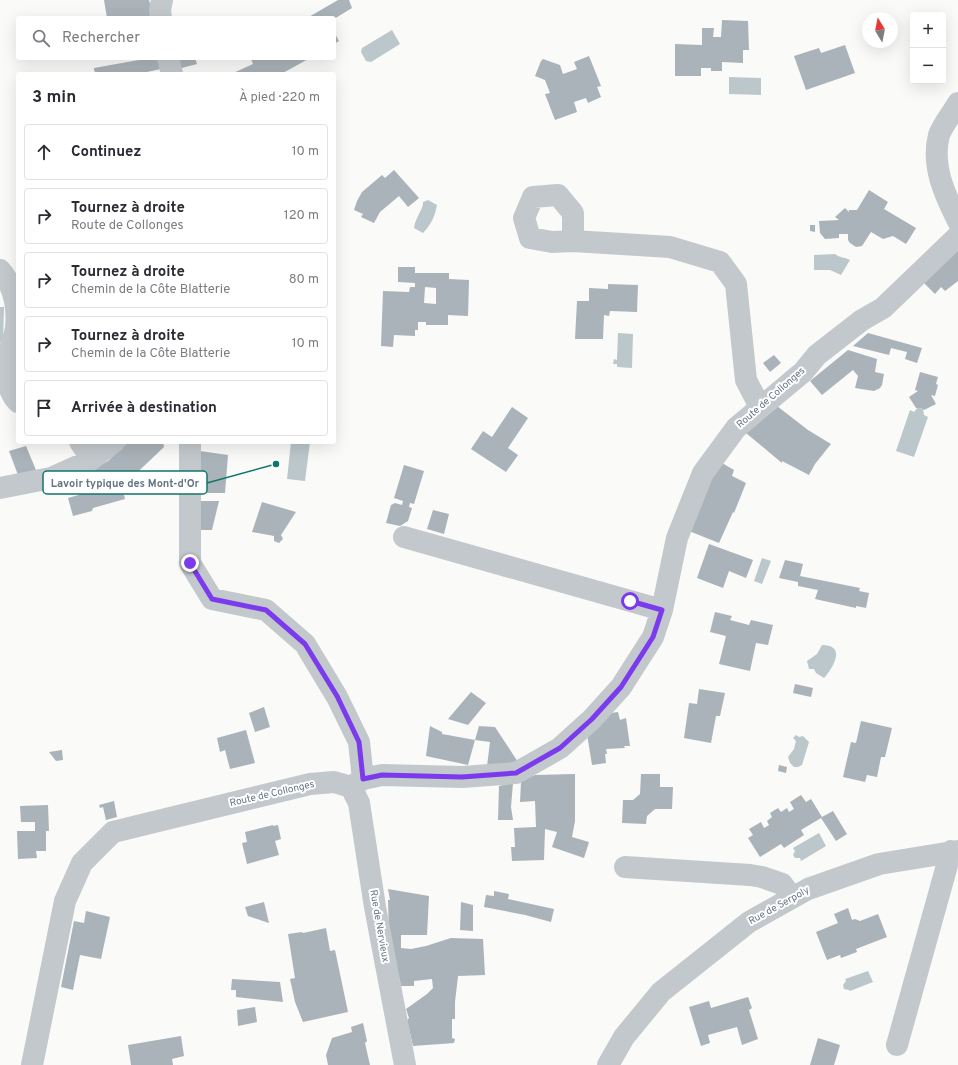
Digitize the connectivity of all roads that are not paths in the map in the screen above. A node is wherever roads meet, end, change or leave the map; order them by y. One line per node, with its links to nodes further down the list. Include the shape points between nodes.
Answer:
1 (162, 0): 2 (street)
2 (161, 16)
3 (168, 60): 4 (street)
4 (172, 72)
5 (958, 103): 6 (street, via 939,135 936,162 945,194)
6 (958, 221)
7 (958, 236): 15 (street, Route de Collonges, via 883,308 862,320 817,355 803,372)
8 (573, 241): 15 (street, via 670,247 720,262 736,284 746,380)
9 (0, 270): 11 (street, via 8,279)
10 (16, 300): 13 (street)
11 (16, 300)
12 (16, 329): 14 (street, via 7,362 7,378 12,396)
13 (16, 329)
14 (16, 400)
15 (760, 407): 21 (street, Route de Collonges, via 736,428 703,473 677,538)
16 (108, 444): 18 (street)
17 (190, 444): 22 (street, Rue de Nervieux, via 190,563 212,599 266,610 305,644 337,696 359,742)
18 (84, 451): 19 (street, via 51,478)
19 (0, 488)
20 (404, 537): 21 (street)
21 (662, 610): 22 (street, Route de Collonges, via 653,637 621,687 592,719 560,748 529,766 516,773 462,777 382,775)
22 (357, 783): 27 (street, Route de Collonges, via 310,784 113,832 82,863 65,901); 28 (street, Rue de Nervieux, via 375,907)
23 (954, 851): 25 (street, Rue de Serpoly, via 879,864 808,889); 26 (street)
24 (625, 867): 25 (street, via 762,877 782,884)
25 (792, 898): 29 (street, Rue de Serpoly, via 749,922 661,992 624,1037)
26 (897, 1045)
27 (32, 1065)
28 (405, 1065)
29 (608, 1065)

